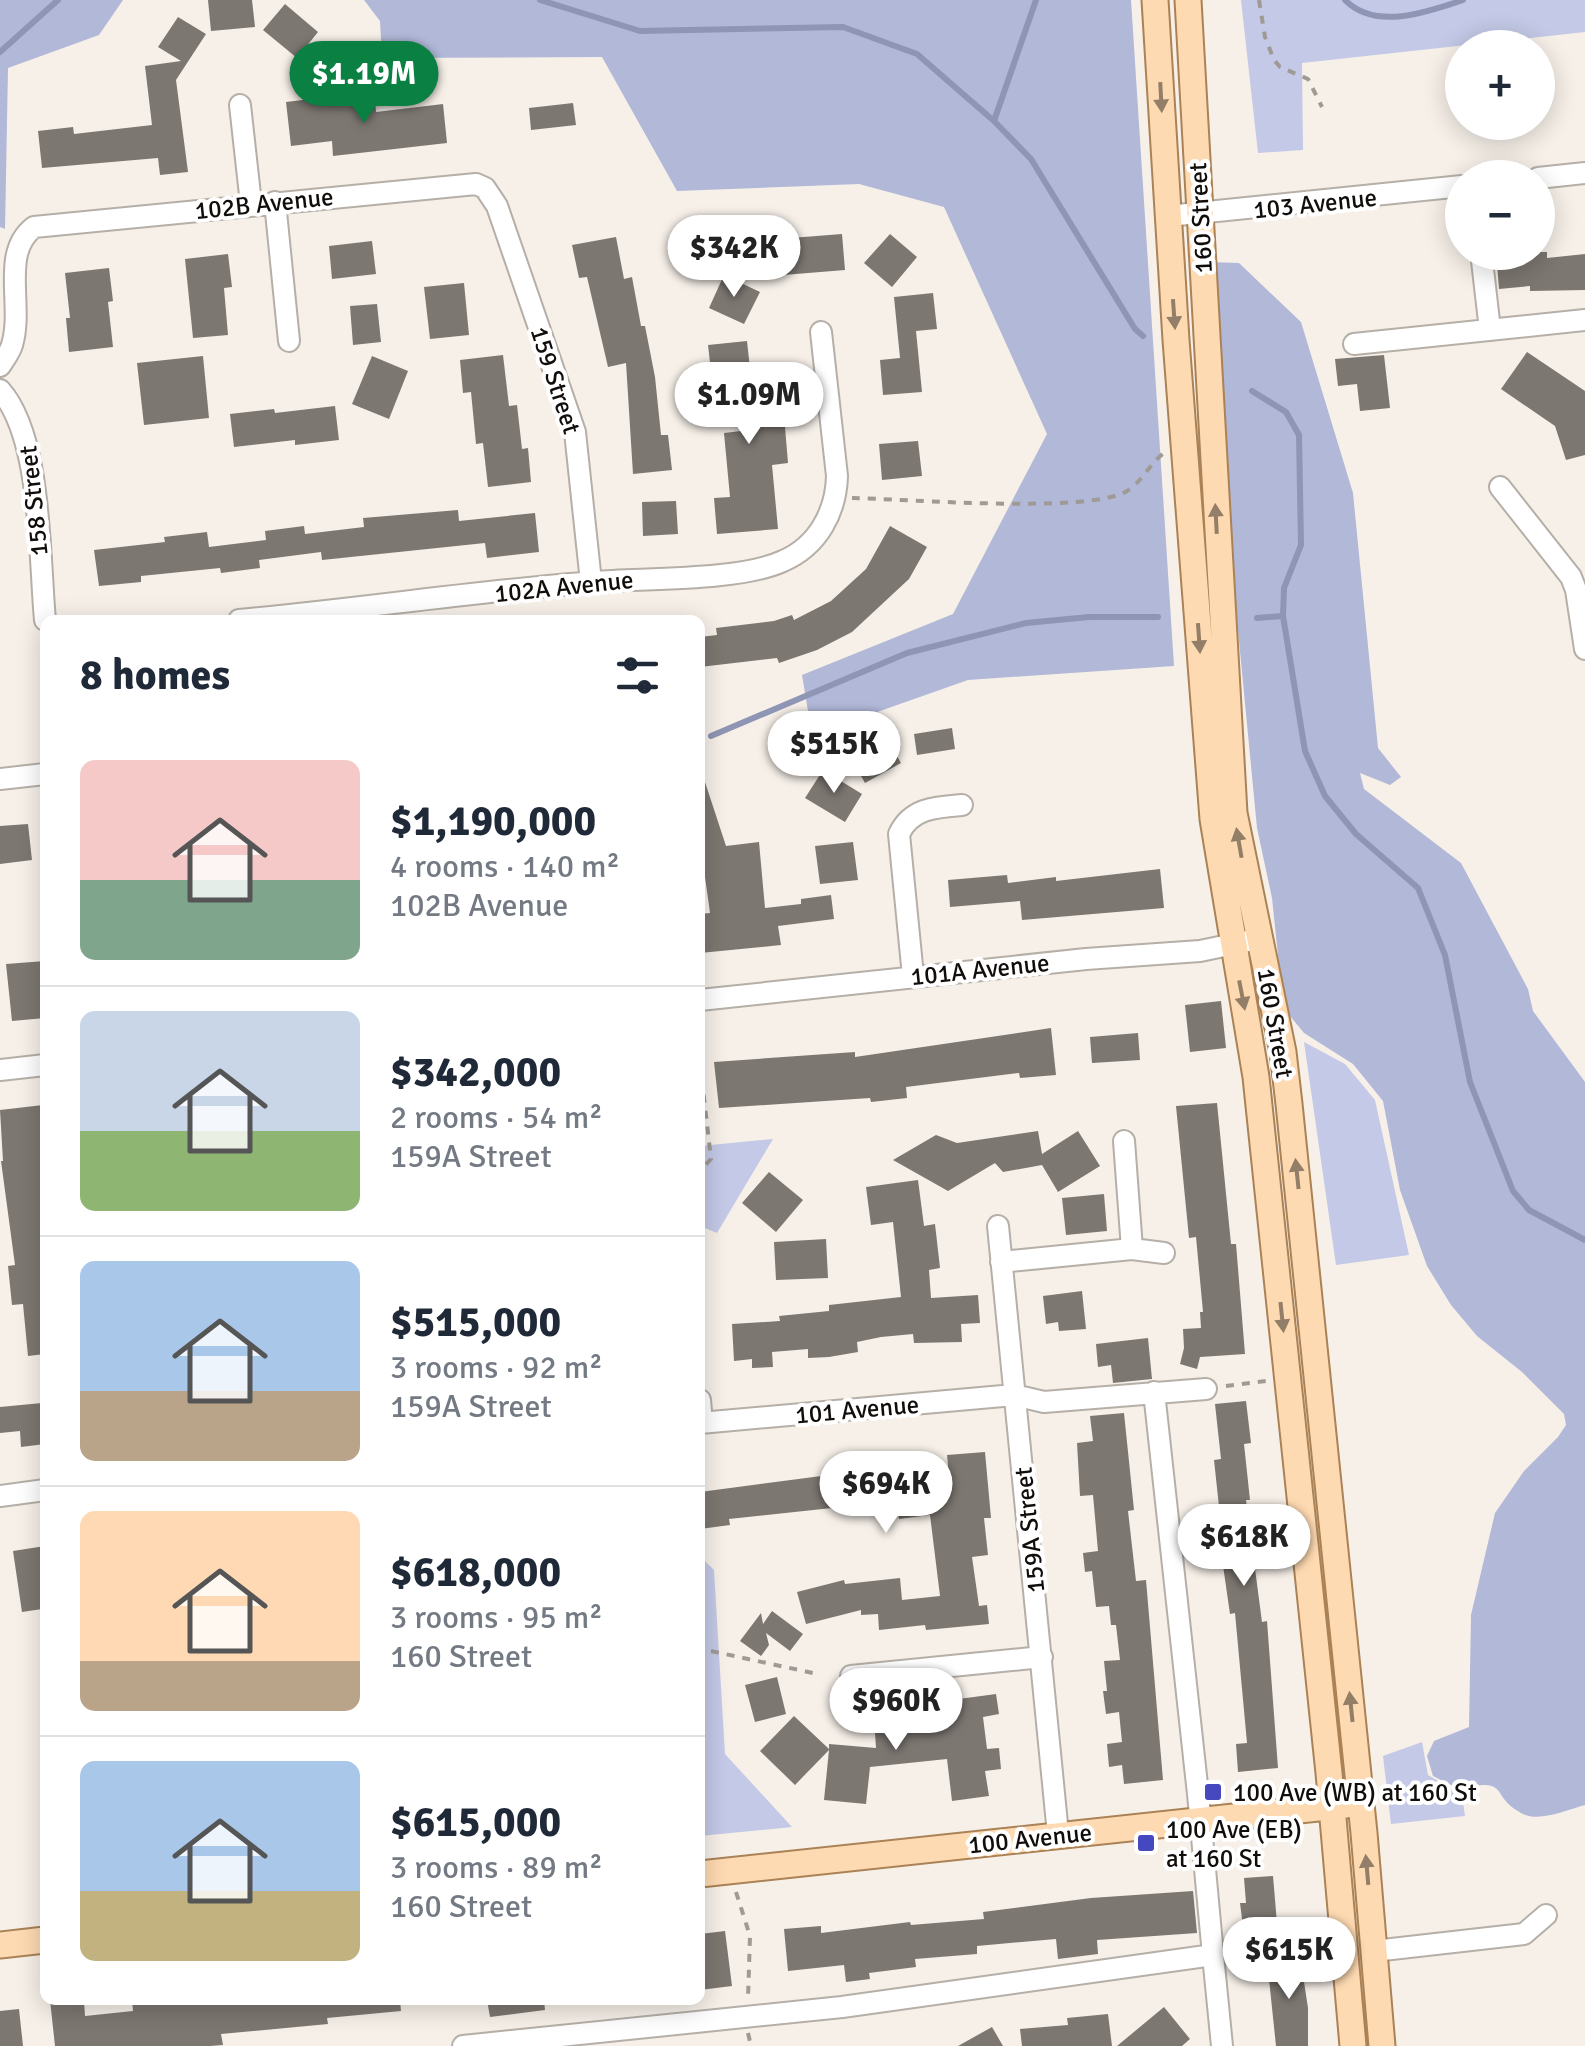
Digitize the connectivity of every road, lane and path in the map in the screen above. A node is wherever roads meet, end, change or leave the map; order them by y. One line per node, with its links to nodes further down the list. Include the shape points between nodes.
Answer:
1 (1155, 0): 13 (main road, 160 Street, one-way to 13)
2 (1188, 0): 12 (main road, 160 Street)
3 (1259, 0): 5 (path, via 1274,60 1308,80)
4 (240, 105): 11 (street)
5 (1322, 107)
6 (1585, 172): 7 (street)
7 (1555, 176)
8 (485, 188): 10 (street, 102B Avenue, via 465,183); 25 (street, 159 Street, via 497,206 575,432)
9 (1445, 188): 12 (street, 103 Avenue)
10 (275, 202): 11 (street, 102B Avenue); 18 (street)
11 (251, 204): 20 (street, 102B Avenue, via 43,225 22,235 9,254 13,343)
12 (1200, 215): 13 (street, 103 Avenue); 32 (main road, 160 Street, one-way to 12, via 1234,813)
13 (1168, 216): 33 (main road, 160 Street, one-way to 33, via 1204,726)
14 (1482, 270): 16 (street)
15 (1585, 320): 16 (street)
16 (1490, 330): 19 (street)
17 (822, 332): 25 (street, 102A Avenue, via 837,476 836,497 819,533 786,560 764,568)
18 (290, 341)
19 (1354, 344)
20 (0, 366)
21 (0, 390): 26 (street, 158 Street, via 30,450)
22 (1169, 451): 24 (path, via 1126,492 1106,498)
23 (1500, 486): 28 (street, via 1571,577)
24 (847, 498)
25 (591, 582): 27 (street, 102A Avenue)
26 (45, 615)
27 (330, 615)
28 (1585, 649)
29 (40, 775): 30 (street)
30 (0, 779)
31 (962, 805): 34 (street, via 920,811 901,827)
32 (1260, 938): 33 (street, 101A Avenue); 56 (main road, 160 Street, one-way to 32, via 1290,1104)
33 (1232, 945): 34 (street, 101A Avenue); 57 (main road, 160 Street, one-way to 57, via 1256,1076)
34 (913, 976): 35 (street, 101A Avenue)
35 (705, 999)
36 (40, 1066): 37 (street)
37 (0, 1070)
38 (705, 1103): 40 (path, via 712,1159)
39 (1124, 1142): 42 (street)
40 (705, 1167)
41 (998, 1226): 44 (street, 159A Street)
42 (1132, 1249): 43 (street); 44 (street)
43 (1164, 1253)
44 (1001, 1262): 48 (street, 159A Street)
45 (1267, 1381): 46 (path)
46 (1206, 1389): 47 (street, 101 Avenue)
47 (1154, 1392): 48 (street, 101 Avenue, via 1044,1402); 58 (street)
48 (1014, 1395): 49 (street, 101 Avenue); 53 (street, 159A Street)
49 (705, 1423)
50 (40, 1491): 51 (street)
51 (0, 1496)
52 (710, 1651): 54 (path)
53 (1042, 1656): 55 (street); 59 (street, 159A Street)
54 (814, 1673)
55 (851, 1676)
56 (1360, 1804): 57 (main road, 100 Avenue); 65 (main road, 160 Street, one-way to 56)
57 (1332, 1806): 58 (main road, 100 Avenue); 70 (main road, 160 Street)
58 (1200, 1820): 59 (main road, 100 Avenue); 66 (street)
59 (1058, 1834): 60 (main road, 100 Avenue)
60 (705, 1873)
61 (736, 1892): 67 (path, via 750,1936)
62 (1546, 1916): 65 (street, via 1524,1934)
63 (40, 1941): 64 (main road)
64 (0, 1945)
65 (1374, 1950): 71 (main road, 160 Street)
66 (1213, 1955): 68 (street, via 842,2006); 69 (street)
67 (747, 2006)
68 (463, 2046)
69 (1222, 2046)
70 (1353, 2046)
71 (1382, 2046)

